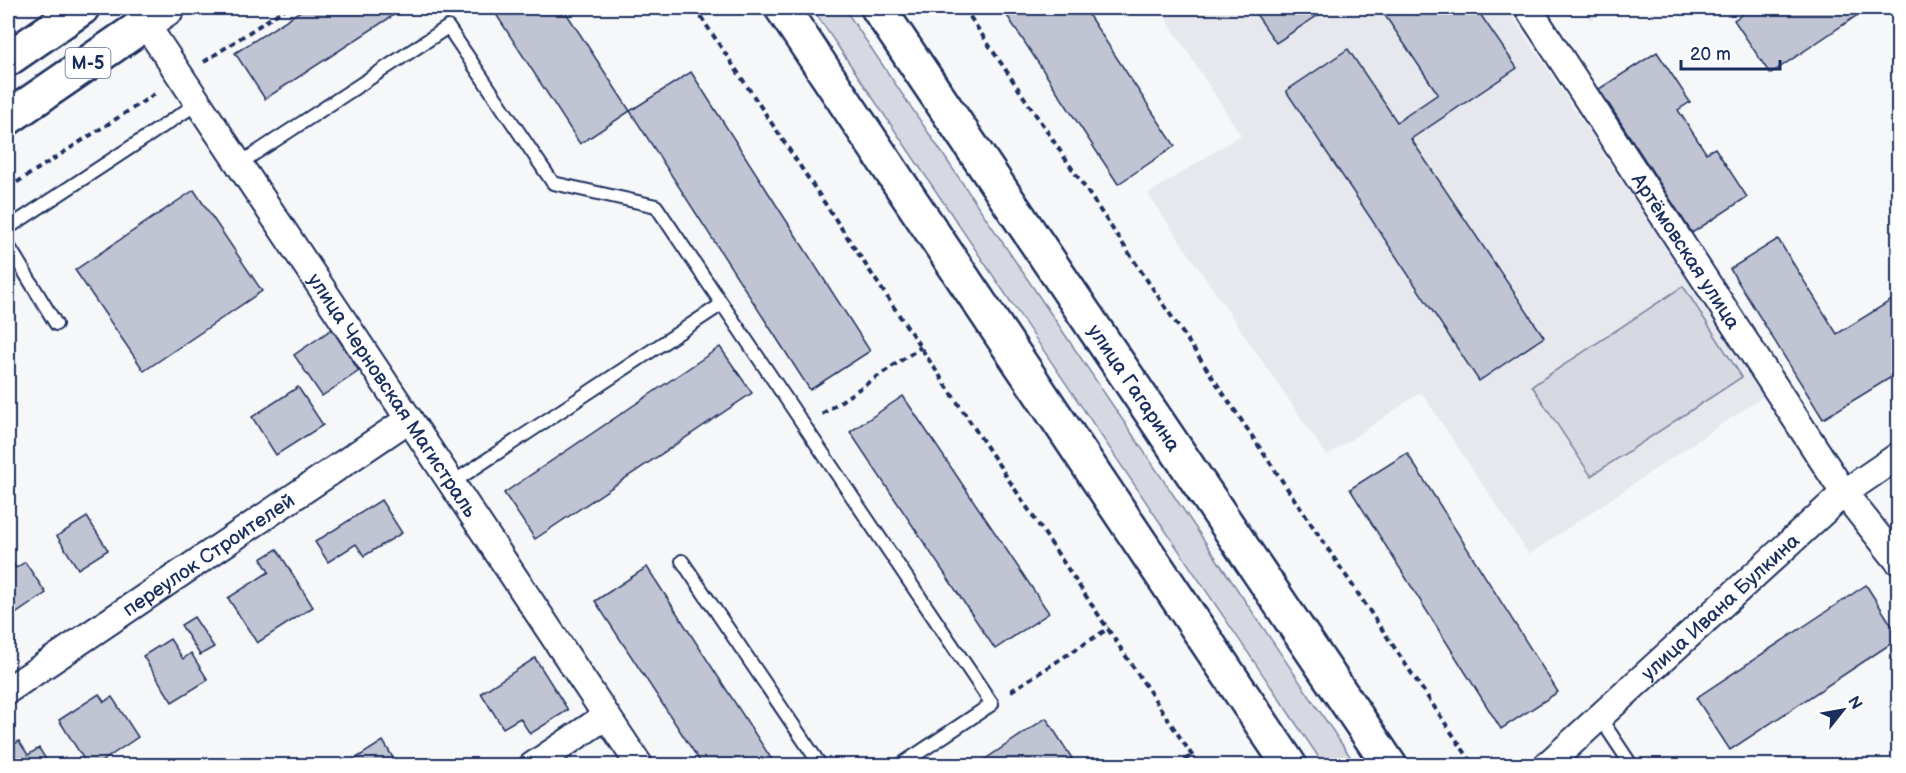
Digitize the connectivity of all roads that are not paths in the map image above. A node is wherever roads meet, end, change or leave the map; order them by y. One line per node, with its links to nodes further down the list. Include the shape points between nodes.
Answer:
1 (81, 8): 6 (main road, М-5)
2 (782, 8): 27 (main road)
3 (878, 8): 28 (main road, улица Гагарина)
4 (1528, 8): 17 (street, Артёмовская улица)
5 (157, 15): 7 (street, улица Черновская Магистраль); 8 (main road, М-5)
6 (8, 59)
7 (198, 103): 9 (street, улица Черновская Магистраль); 10 (lane)
8 (8, 118)
9 (239, 164): 12 (lane, via 448,27 553,183 656,206); 14 (street, улица Черновская Магистраль)
10 (8, 228)
11 (8, 245): 13 (lane)
12 (722, 304): 16 (lane); 26 (lane, via 992,704)
13 (56, 324)
14 (409, 419): 16 (street, улица Черновская Магистраль); 20 (street, переулок Строителей)
15 (1899, 456): 17 (street, улица Ивана Булкина)
16 (452, 483): 21 (street, улица Черновская Магистраль)
17 (1844, 493): 19 (street, Артёмовская улица); 22 (street, улица Ивана Булкина)
18 (681, 561): 25 (lane)
19 (1899, 561)
20 (8, 690)
21 (606, 716): 23 (street); 24 (street, улица Черновская Магистраль)
22 (1599, 718): 29 (street, улица Ивана Булкина); 30 (lane)
23 (532, 765)
24 (640, 765)
25 (821, 765)
26 (899, 765)
27 (1290, 765)
28 (1390, 765)
29 (1546, 765)
30 (1632, 765)

